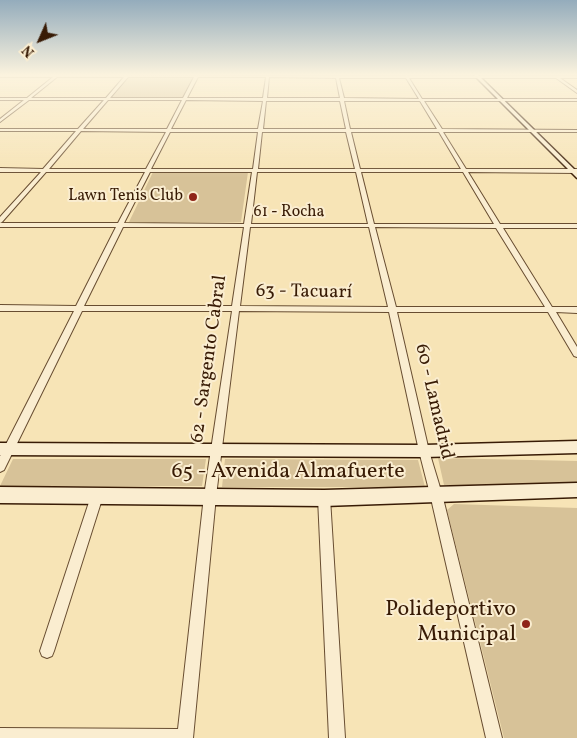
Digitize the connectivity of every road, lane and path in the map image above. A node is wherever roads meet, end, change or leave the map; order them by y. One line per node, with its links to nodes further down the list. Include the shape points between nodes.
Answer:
1 (16, 109): 9 (street)
2 (98, 109): 11 (street)
3 (180, 109): 12 (street)
4 (262, 109): 13 (street, 62 - Sargento Cabral)
5 (345, 109): 14 (street, 60 - Lamadrid)
6 (428, 109): 15 (street)
7 (513, 109): 16 (main road)
8 (516, 109): 17 (main road)
9 (0, 122)
10 (0, 130): 11 (street)
11 (79, 130): 12 (street); 19 (street)
12 (168, 130): 13 (street); 21 (street)
13 (259, 130): 14 (street); 22 (street, 62 - Sargento Cabral)
14 (348, 130): 15 (street); 24 (street, 60 - Lamadrid)
15 (440, 130): 16 (street); 23 (street)
16 (532, 131): 17 (street); 25 (main road)
17 (540, 131): 18 (street); 25 (main road)
18 (577, 131)
19 (44, 169): 20 (street); 21 (street); 26 (street)
20 (0, 170)
21 (148, 170): 22 (street); 27 (street)
22 (253, 170): 24 (street); 28 (street, 62 - Sargento Cabral)
23 (465, 170): 24 (street); 25 (street); 29 (street)
24 (358, 171): 31 (street, 60 - Lamadrid)
25 (576, 171)
26 (0, 223): 27 (street, 61 - Rocha)
27 (120, 226): 28 (street, 61 - Rocha); 34 (street)
28 (246, 226): 31 (street, 61 - Rocha); 33 (street, 62 - Sargento Cabral)
29 (498, 226): 30 (street, 61 - Rocha); 31 (street, 61 - Rocha); 35 (street)
30 (577, 226)
31 (372, 227): 37 (street, 60 - Lamadrid)
32 (0, 308): 34 (street, 63 - Tacuarí)
33 (235, 308): 34 (street, 63 - Tacuarí); 37 (street, 63 - Tacuarí); 41 (street, 62 - Sargento Cabral)
34 (79, 309): 40 (street)
35 (550, 310): 36 (street, 63 - Tacuarí); 37 (street, 63 - Tacuarí); 38 (street)
36 (577, 310)
37 (393, 311): 42 (street, 60 - Lamadrid)
38 (577, 354)
39 (577, 447): 42 (main road, 65 - Avenida Almafuerte)
40 (5, 449): 41 (main road, 65 - Avenida Almafuerte); 43 (street)
41 (216, 450): 42 (main road, 65 - Avenida Almafuerte); 48 (street, 62 - Sargento Cabral)
42 (424, 451): 45 (street, 60 - Lamadrid)
43 (0, 467)
44 (577, 490): 45 (main road, 65 - Avenida Almafuerte)
45 (436, 494): 49 (main road, 65 - Avenida Almafuerte); 54 (street, 60 - Lamadrid)
46 (0, 495): 47 (main road, 65 - Avenida Almafuerte)
47 (97, 496): 48 (main road, 65 - Avenida Almafuerte); 50 (street)
48 (210, 496): 49 (main road, 65 - Avenida Almafuerte); 52 (street, 62 - Sargento Cabral)
49 (324, 498): 53 (street)
50 (47, 650)
51 (0, 736): 52 (street)
52 (185, 737)
53 (337, 738)
54 (494, 738)

